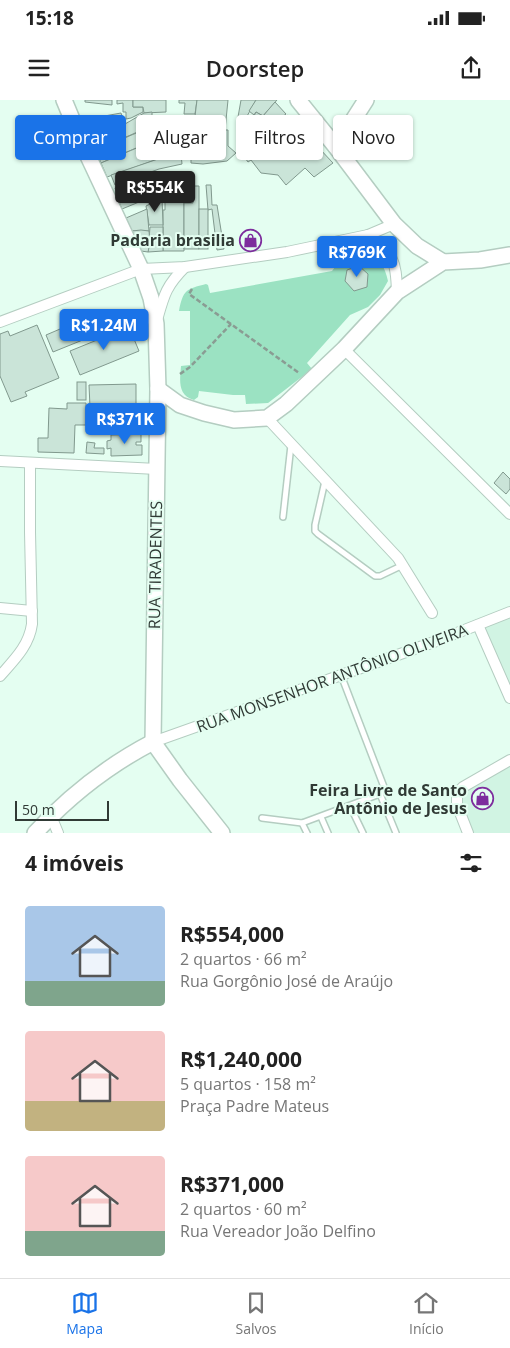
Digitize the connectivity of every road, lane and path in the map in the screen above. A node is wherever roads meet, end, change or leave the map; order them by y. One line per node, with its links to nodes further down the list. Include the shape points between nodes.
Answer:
1 (64, 100): 12 (street, RUA TIRADENTES)
2 (298, 100): 5 (street)
3 (366, 100): 4 (street)
4 (356, 115)
5 (333, 143)
6 (346, 160): 7 (street)
7 (394, 224): 8 (street); 10 (street, via 417,246)
8 (368, 235): 11 (street, via 287,252); 14 (street, via 392,257)
9 (510, 255): 10 (street)
10 (443, 262): 14 (street)
11 (185, 267): 12 (street); 16 (street, via 171,280)
12 (141, 269): 15 (street); 16 (street, RUA TIRADENTES)
13 (192, 289): 17 (path, via 189,294)
14 (397, 292): 18 (street)
15 (0, 322)
16 (156, 324): 21 (street, RUA TIRADENTES)
17 (231, 324): 19 (path, via 190,368); 20 (path)
18 (344, 349): 22 (street); 28 (street)
19 (180, 374)
20 (303, 376)
21 (158, 389): 22 (street, via 180,405 204,413 234,420); 26 (street, RUA TIRADENTES)
22 (267, 418): 23 (street)
23 (291, 445): 27 (street); 29 (lane)
24 (0, 461): 25 (street)
25 (30, 464): 26 (street); 32 (street)
26 (157, 469): 39 (street, RUA TIRADENTES)
27 (326, 481): 30 (street); 30 (lane, via 315,531 375,576)
28 (510, 514)
29 (283, 517)
30 (403, 565): 34 (street)
31 (0, 608): 32 (street)
32 (32, 611): 37 (street, via 31,634 25,647)
33 (510, 612): 35 (street, RUA MONSENHOR ANTÔNIO OLIVEIRA)
34 (432, 613)
35 (478, 625): 36 (street, RUA MONSENHOR ANTÔNIO OLIVEIRA); 38 (street)
36 (341, 675): 39 (street, RUA MONSENHOR ANTÔNIO OLIVEIRA); 41 (lane, via 384,787)
37 (0, 676)
38 (510, 698)
39 (153, 742): 43 (street, via 102,772); 49 (street)
40 (510, 760): 54 (street, via 457,793 457,805)
41 (380, 794): 42 (lane); 53 (lane)
42 (350, 806): 44 (lane); 52 (lane)
43 (51, 816): 47 (street); 48 (street)
44 (321, 817): 46 (lane); 51 (lane)
45 (262, 818): 46 (lane)
46 (302, 823): 50 (lane)
47 (34, 833)
48 (58, 833)
49 (222, 833)
50 (307, 833)
51 (328, 833)
52 (363, 833)
53 (396, 833)
54 (468, 833)

